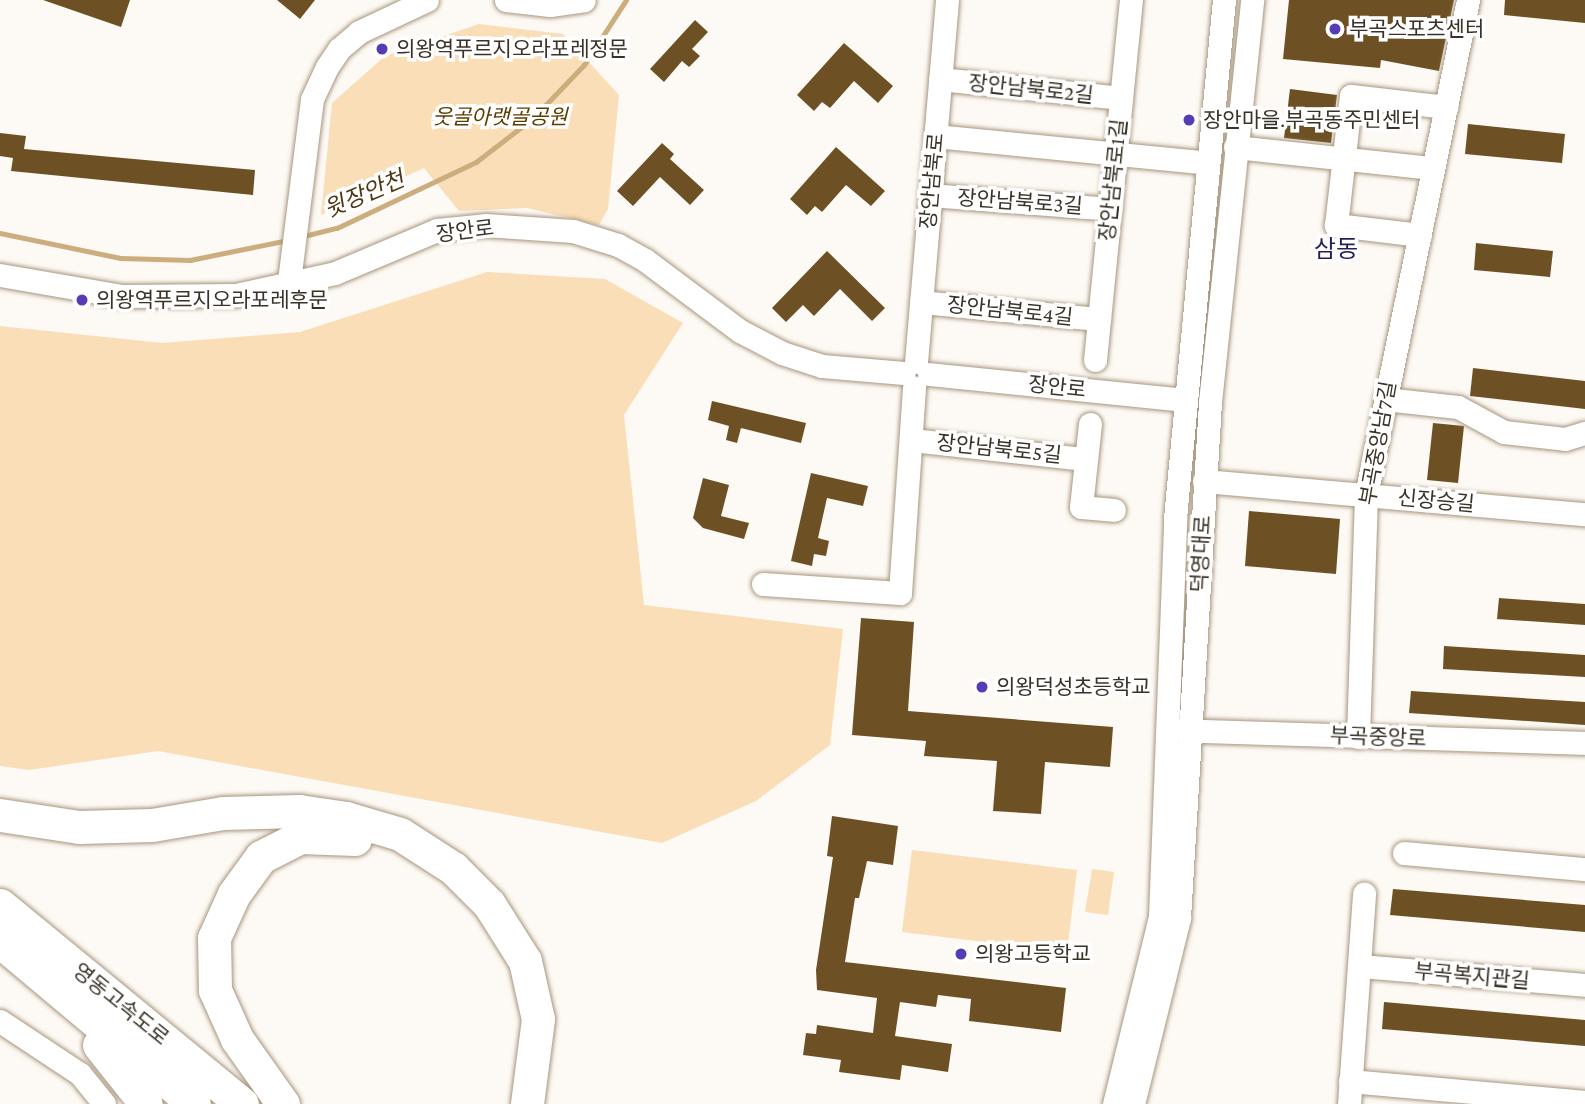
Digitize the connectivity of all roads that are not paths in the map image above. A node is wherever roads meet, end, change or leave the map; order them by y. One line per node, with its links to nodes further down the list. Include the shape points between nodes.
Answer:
1 (427, 0): 21 (street, via 359,32 327,67 312,99)
2 (506, 0): 3 (street, via 550,5)
3 (584, 0)
4 (947, 0): 9 (street, 장안남북로)
5 (1131, 0): 10 (street, 장안남북로1길)
6 (1224, 0): 16 (street, 덕영대로)
7 (1252, 0): 13 (street, 덕영대로)
8 (1468, 0): 11 (street, 부곡중앙남7길)
9 (940, 79): 10 (street, 장안남북로2길); 12 (street, 장안남북로)
10 (1121, 98): 14 (street, 장안남북로1길)
11 (1446, 107): 15 (street, via 1351,96); 17 (street, 부곡중앙남7길)
12 (935, 136): 14 (street); 18 (street, 장안남북로)
13 (1234, 147): 15 (street); 33 (street, 덕영대로)
14 (1116, 152): 16 (street); 19 (street, 장안남북로1길)
15 (1344, 158): 17 (street); 20 (street, via 1336,225)
16 (1208, 163): 28 (street, 덕영대로)
17 (1433, 168): 20 (street, 부곡중앙남7길)
18 (930, 195): 19 (street, 장안남북로3길); 23 (street, 장안남북로)
19 (1110, 209): 24 (street, 장안남북로1길)
20 (1420, 235): 27 (street, 부곡중앙남7길)
21 (290, 272): 22 (street, 장안로, via 236,295 184,298 83,292); 26 (street, 장안로, via 335,273 437,230 485,225 573,231 618,245 645,260 740,331 782,353 822,366)
22 (0, 275)
23 (921, 302): 24 (street, 장안남북로4길); 26 (street, 장안남북로)
24 (1099, 319): 25 (street, 장안남북로1길)
25 (1095, 360)
26 (916, 374): 28 (street, 장안로); 31 (street, 장안남북로)
27 (1385, 399): 30 (street, via 1458,407 1504,432 1565,439); 34 (street, 부곡중앙남7길)
28 (1184, 400): 38 (street, 덕영대로, via 1175,518)
29 (1090, 424): 32 (street, 장안남북로5길)
30 (1585, 433)
31 (912, 440): 32 (street, 장안남북로5길); 37 (street, 장안남북로, via 900,593)
32 (1085, 459): 35 (street, 장안남북로5길, via 1081,507)
33 (1204, 481): 34 (street, 신장승길); 38 (street, 덕영대로)
34 (1366, 495): 36 (street, 신장승길); 39 (street, 부곡중앙남7길)
35 (1114, 510)
36 (1584, 515)
37 (763, 584)
38 (1181, 731): 39 (street, 부곡중앙로); 59 (street, 덕영대로, via 1160,916); 60 (street, 덕영대로, via 1179,918)
39 (1357, 737): 40 (street, 부곡중앙로)
40 (1585, 743)
41 (0, 815): 58 (highway, via 79,827 152,825 223,813 299,811 346,818 400,834 453,867 489,904 525,961 538,1018)
42 (1404, 853): 43 (street)
43 (1585, 869)
44 (1364, 894): 47 (street)
45 (0, 905): 55 (highway, 영동고속도로)
46 (10, 949): 53 (highway); 54 (highway, 영동고속도로)
47 (1360, 966): 48 (street, 부곡복지관길); 50 (street)
48 (1585, 985)
49 (0, 1021): 52 (street, via 80,1074)
50 (1350, 1093): 51 (street)
51 (1585, 1102)
52 (104, 1104)
53 (146, 1104)
54 (194, 1104)
55 (242, 1104)
56 (284, 1104): 57 (highway, via 237,1039 215,990 214,938 234,894 261,857 300,838 344,835 397,850 443,880 481,916 512,970 523,1022)
57 (511, 1104)
58 (527, 1104)
59 (1114, 1104)
60 (1133, 1104)

